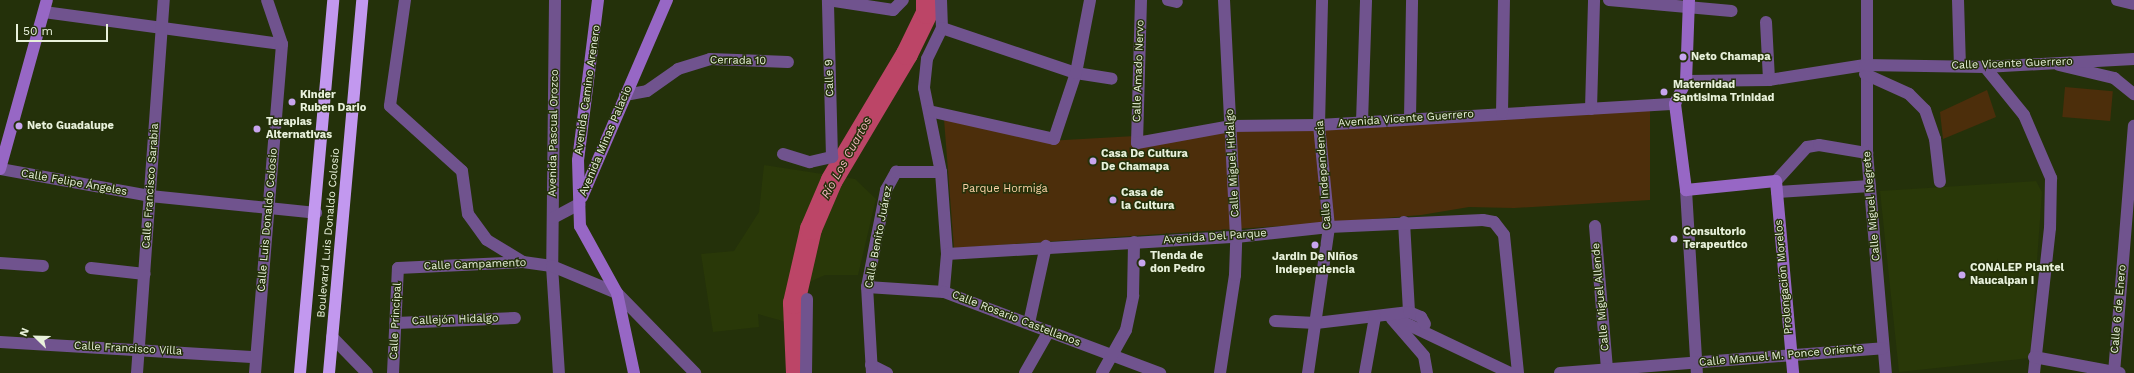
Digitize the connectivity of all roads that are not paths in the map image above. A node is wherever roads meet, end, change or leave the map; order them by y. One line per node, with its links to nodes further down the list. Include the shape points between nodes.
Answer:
1 (164, 0): 29 (street, Calle Francisco Sarabia)
2 (267, 0): 31 (street)
3 (333, 0): 66 (highway, Boulevard Luis Donaldo Colosio)
4 (362, 0): 95 (highway, Boulevard Luis Donaldo Colosio)
5 (405, 0): 75 (street, via 390,106 462,171 468,214 487,240)
6 (555, 0): 67 (street, Avenida Pascual Orozco)
7 (598, 0): 64 (main road, Avenida Camino Arenero, via 578,160)
8 (667, 0): 43 (main road, Avenida Minas Palacio)
9 (828, 0): 10 (street, via 893,10); 56 (street, Calle 9, via 832,157 810,162)
10 (902, 0)
11 (941, 0): 30 (street)
12 (1090, 0): 38 (street)
13 (1141, 0): 53 (street, Calle Amado Nervo)
14 (1224, 0): 51 (street, Calle Miguel Hidalgo)
15 (1322, 0): 50 (street, Calle Independencia)
16 (1366, 0): 49 (street)
17 (1412, 0): 48 (street)
18 (1504, 0): 47 (street)
19 (1594, 0): 45 (street)
20 (1609, 0): 24 (street)
21 (1867, 0): 37 (street, Calle Miguel Negrete)
22 (1958, 0): 35 (street)
23 (2117, 0): 25 (street)
24 (1689, 3): 27 (street); 41 (main road)
25 (2134, 4)
26 (45, 6): 29 (street); 57 (main road)
27 (1732, 11)
28 (1766, 22): 40 (street)
29 (162, 28): 31 (street); 63 (street, Calle Francisco Sarabia)
30 (942, 28): 38 (street); 46 (street, via 927,59 924,88)
31 (282, 44): 65 (street, Calle Luis Donaldo Colosio)
32 (2134, 59): 34 (street, Calle Vicente Guerrero)
33 (788, 62): 43 (street, Cerrada 10, via 710,59 678,69 646,92)
34 (2056, 64): 36 (street, Calle Vicente Guerrero); 42 (street, via 2070,70 2114,78)
35 (1960, 66): 36 (street, Calle Vicente Guerrero); 37 (street, Calle Vicente Guerrero)
36 (1985, 67): 101 (street, via 2024,115 2051,178 2050,228)
37 (1865, 69): 40 (street, Calle Vicente Guerrero); 54 (street, Calle Miguel Negrete); 59 (street, via 1909,94 1925,110 1935,139)
38 (1076, 73): 39 (street); 46 (street, via 1054,139)
39 (1112, 79)
40 (1769, 80): 41 (street, Calle Vicente Guerrero)
41 (1686, 81): 44 (main road)
42 (2134, 94)
43 (625, 95): 64 (main road, Avenida Minas Palacio)
44 (1675, 104): 45 (street, Avenida Vicente Guerrero); 62 (main road)
45 (1591, 109): 47 (street, Avenida Vicente Guerrero)
46 (929, 111): 58 (street)
47 (1502, 113): 48 (street, Avenida Vicente Guerrero)
48 (1410, 118): 49 (street, Avenida Vicente Guerrero)
49 (1362, 122): 50 (street, Avenida Vicente Guerrero)
50 (1319, 125): 51 (street, Avenida Vicente Guerrero); 69 (street, Calle Independencia)
51 (1231, 126): 53 (street, Avenida Vicente Guerrero); 71 (street, Calle Miguel Hidalgo)
52 (2134, 126): 55 (street, Calle 6 de Enero)
53 (1137, 143)
54 (1867, 153): 60 (street, Calle Miguel Negrete); 61 (street, via 1819,144 1806,147)
55 (2133, 153): 130 (street, Calle 6 de Enero)
56 (783, 154)
57 (0, 169): 63 (street, Calle Felipe Ángeles)
58 (941, 172): 74 (street); 82 (street, Calle Benito Juárez, via 903,170 891,178)
59 (1940, 182)
60 (1870, 186): 61 (street); 98 (street, Calle Miguel Negrete)
61 (1776, 187): 62 (main road); 99 (main road, Prolongación Morelos)
62 (1686, 190): 104 (street)
63 (150, 196): 65 (street, Calle Felipe Ángeles); 81 (street, Calle Francisco Sarabia)
64 (579, 204): 67 (street); 84 (main road, Avenida Minas Palacio, via 580,226)
65 (270, 209): 66 (street, Calle Felipe Ángeles); 102 (street, Calle Luis Donaldo Colosio)
66 (316, 213): 109 (highway, Boulevard Luis Donaldo Colosio)
67 (553, 218): 78 (street, Avenida Pascual Orozco)
68 (1404, 222): 69 (street, Avenida Del Parque); 86 (street); 125 (street, Avenida Del Parque, via 1483,220 1494,222 1504,235)
69 (1329, 226): 71 (street, Avenida Del Parque); 93 (street, Calle Independencia)
70 (1595, 226): 103 (street, Calle Miguel Allende)
71 (1236, 237): 72 (street, Avenida Del Parque); 120 (street, Calle Miguel Hidalgo, via 1235,275)
72 (1134, 242): 73 (street, Avenida Del Parque); 100 (street, via 1133,296 1126,330)
73 (1046, 246): 74 (street, Avenida Del Parque); 92 (street)
74 (947, 254): 83 (street)
75 (523, 262): 78 (street, Calle Campamento); 80 (street, Calle Campamento)
76 (0, 263): 77 (street)
77 (43, 266)
78 (552, 266): 84 (street, Calle Campamento); 113 (street, Avenida Pascual Orozco)
79 (91, 268): 81 (street)
80 (398, 268): 91 (street, Calle Principal)
81 (145, 274): 97 (street, Calle Francisco Sarabia)
82 (867, 287): 83 (street, Calle Rosario Castellanos); 105 (street, Calle Benito Juárez)
83 (944, 292): 92 (street, Calle Rosario Castellanos)
84 (617, 293): 106 (street); 114 (main road, Avenida Minas Palacio)
85 (807, 299): 115 (street)
86 (1409, 312): 87 (street); 87 (street, via 1421,317 1425,324)
87 (1388, 315): 89 (street); 123 (street, via 1424,356); 124 (street)
88 (515, 318): 91 (street, Callejón Hidalgo)
89 (1375, 318): 93 (street); 122 (street)
90 (1275, 321): 93 (street)
91 (396, 323): 112 (street, Calle Principal)
92 (1029, 323): 94 (street, Calle Rosario Castellanos)
93 (1316, 323): 121 (street, Calle Independencia)
94 (1048, 331): 100 (street, Calle Rosario Castellanos); 117 (street)
95 (332, 337): 110 (highway, Boulevard Luis Donaldo Colosio); 111 (street)
96 (0, 342): 97 (street, Calle Francisco Villa)
97 (139, 348): 102 (street, Calle Francisco Villa); 107 (street, Calle Francisco Sarabia)
98 (1883, 348): 99 (street, Calle Manuel M. Ponce Oriente); 128 (street, Calle Miguel Negrete)
99 (1791, 354): 104 (street, Calle Manuel M. Ponce Oriente); 127 (main road, Prolongación Morelos)
100 (1113, 356): 118 (street); 119 (street, Calle Rosario Castellanos)
101 (2034, 357): 129 (street); 130 (street)
102 (256, 358): 108 (street, Calle Luis Donaldo Colosio)
103 (1608, 368): 104 (street, Calle Manuel M. Ponce Oriente); 126 (street, Calle Manuel M. Ponce Oriente)
104 (1696, 368)
105 (871, 369): 116 (street)
106 (690, 370)
107 (137, 373)
108 (255, 373)
109 (300, 373)
110 (329, 373)
111 (367, 373)
112 (393, 373)
113 (559, 373)
114 (634, 373)
115 (806, 373)
116 (887, 373)
117 (1025, 373)
118 (1102, 373)
119 (1160, 373)
120 (1220, 373)
121 (1308, 373)
122 (1365, 373)
123 (1427, 373)
124 (1510, 373)
125 (1518, 373)
126 (1560, 373)
127 (1793, 373)
128 (1886, 373)
129 (2034, 373)
130 (2116, 373)

